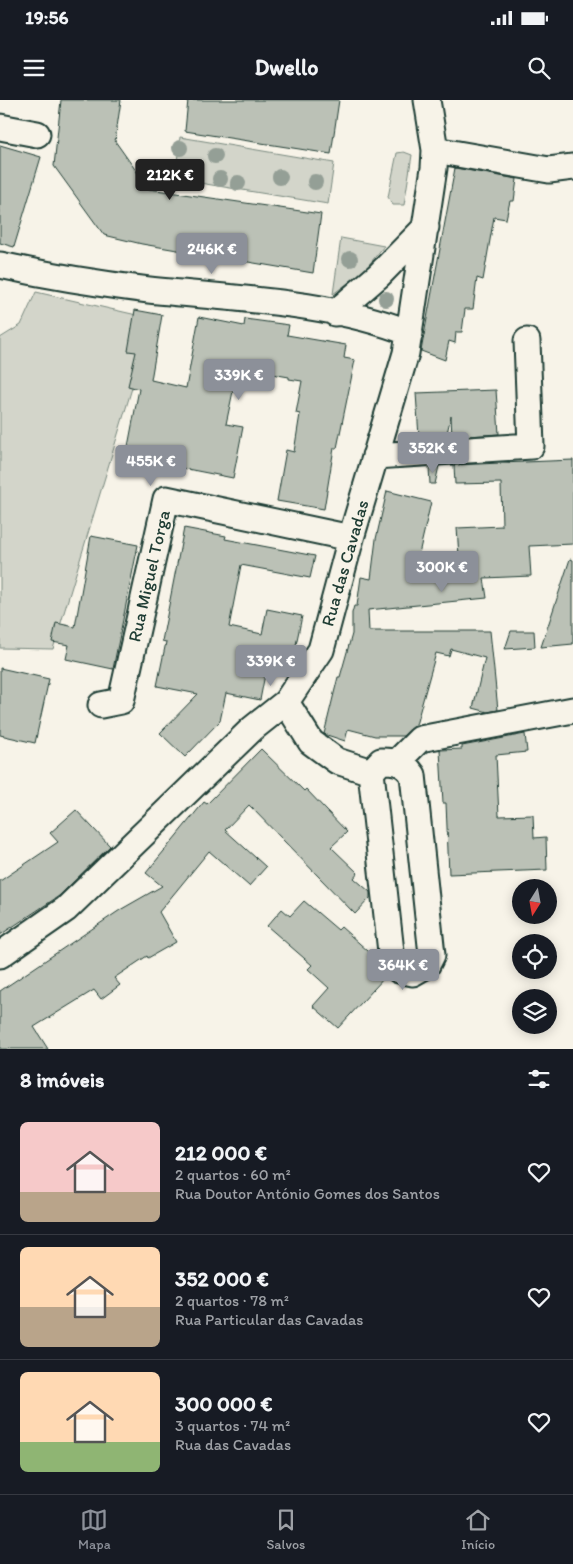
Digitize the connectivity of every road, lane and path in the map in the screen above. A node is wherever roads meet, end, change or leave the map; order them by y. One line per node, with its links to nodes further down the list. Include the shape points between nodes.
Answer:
1 (427, 100): 4 (street, Rua das Cavadas)
2 (0, 127): 3 (street)
3 (37, 134)
4 (436, 150): 5 (street, via 549,170); 6 (street, Rua das Cavadas)
5 (573, 167)
6 (426, 226): 8 (street); 9 (street, Rua das Cavadas)
7 (0, 265): 8 (street, via 71,280 275,301)
8 (335, 313): 9 (street, via 383,323)
9 (410, 333): 11 (street, Rua das Cavadas)
10 (527, 341): 11 (street, via 531,446)
11 (375, 456): 12 (street, Rua das Cavadas)
12 (351, 538): 13 (street, Rua das Cavadas, via 321,650); 14 (street, Rua Miguel Torga, via 166,499 121,701)
13 (286, 702): 17 (street, via 311,742 337,761); 18 (street, Rua das Cavadas, via 252,729 66,909)
14 (101, 705)
15 (573, 710): 16 (street, via 420,739)
16 (398, 761): 17 (street, via 381,761); 17 (street, via 413,775 432,954 427,965 414,973 399,970 392,961)
17 (371, 772)
18 (0, 955)

